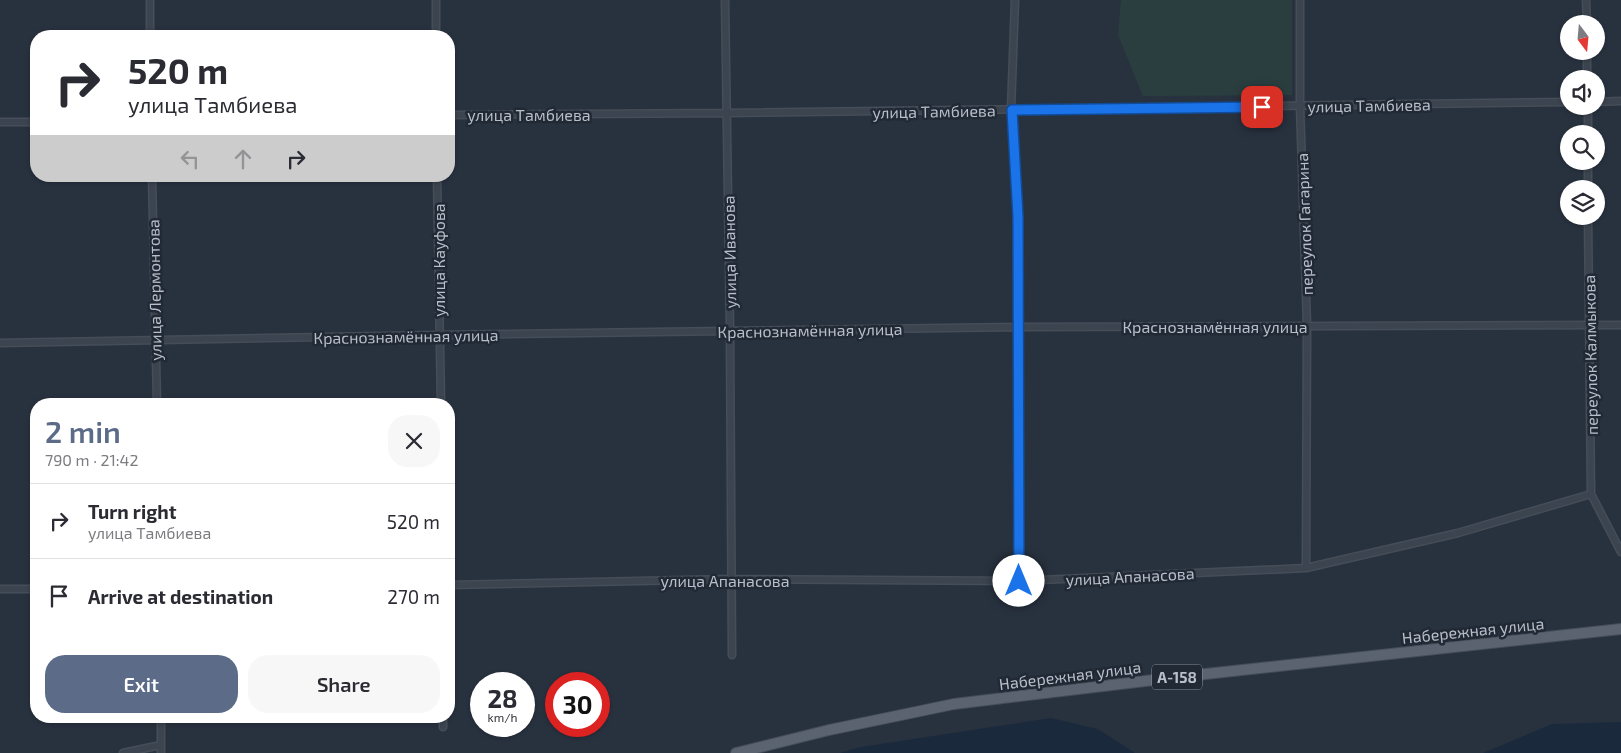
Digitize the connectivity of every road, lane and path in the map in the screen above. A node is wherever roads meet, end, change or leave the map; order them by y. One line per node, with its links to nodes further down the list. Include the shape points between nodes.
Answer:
1 (150, 0): 8 (street)
2 (436, 0): 9 (street)
3 (725, 0): 15 (street, улица Иванова)
4 (1015, 0): 14 (street)
5 (1300, 0): 13 (street, переулок Гагарина)
6 (1586, 0): 7 (street)
7 (1587, 15)
8 (150, 30)
9 (436, 30)
10 (1621, 101): 12 (street)
11 (1560, 102): 13 (street, улица Тамбиева)
12 (1605, 102)
13 (1300, 106): 14 (street, улица Тамбиева); 23 (street, переулок Гагарина)
14 (1012, 110): 15 (street, улица Тамбиева); 25 (street)
15 (726, 113): 16 (street, улица Тамбиева); 26 (street, улица Иванова)
16 (455, 114)
17 (0, 122): 18 (street)
18 (30, 122)
19 (152, 182): 28 (street, улица Лермонтова)
20 (437, 182): 27 (street, улица Кауфова)
21 (1588, 225): 24 (street, переулок Калмыкова)
22 (1621, 324): 24 (street, Краснознамённая улица)
23 (1307, 325): 24 (street, Краснознамённая улица); 25 (street, Краснознамённая улица); 34 (street, переулок Гагарина)
24 (1589, 326): 32 (street, переулок Калмыкова)
25 (1020, 327): 26 (street, Краснознамённая улица); 36 (street)
26 (730, 331): 27 (street, Краснознамённая улица); 35 (street, улица Иванова)
27 (438, 335): 28 (street, Краснознамённая улица); 31 (street, улица Кауфова)
28 (156, 340): 29 (street, Краснознамённая улица); 30 (street, улица Лермонтова)
29 (0, 343)
30 (157, 398)
31 (441, 398)
32 (1591, 494): 33 (street); 34 (street, улица Апанасова, via 1458,533)
33 (1621, 552)
34 (1306, 568): 36 (street, улица Апанасова)
35 (732, 579): 36 (street, улица Апанасова); 37 (street, улица Апанасова); 41 (street, улица Иванова)
36 (1019, 581)
37 (455, 585)
38 (0, 589): 39 (street)
39 (30, 589)
40 (1621, 628): 48 (main road, Набережная улица / А-158, via 954,704)
41 (732, 655)
42 (161, 723): 45 (street)
43 (443, 723): 44 (street)
44 (443, 727)
45 (161, 745): 46 (street); 47 (street)
46 (123, 753)
47 (161, 753)
48 (736, 753)

